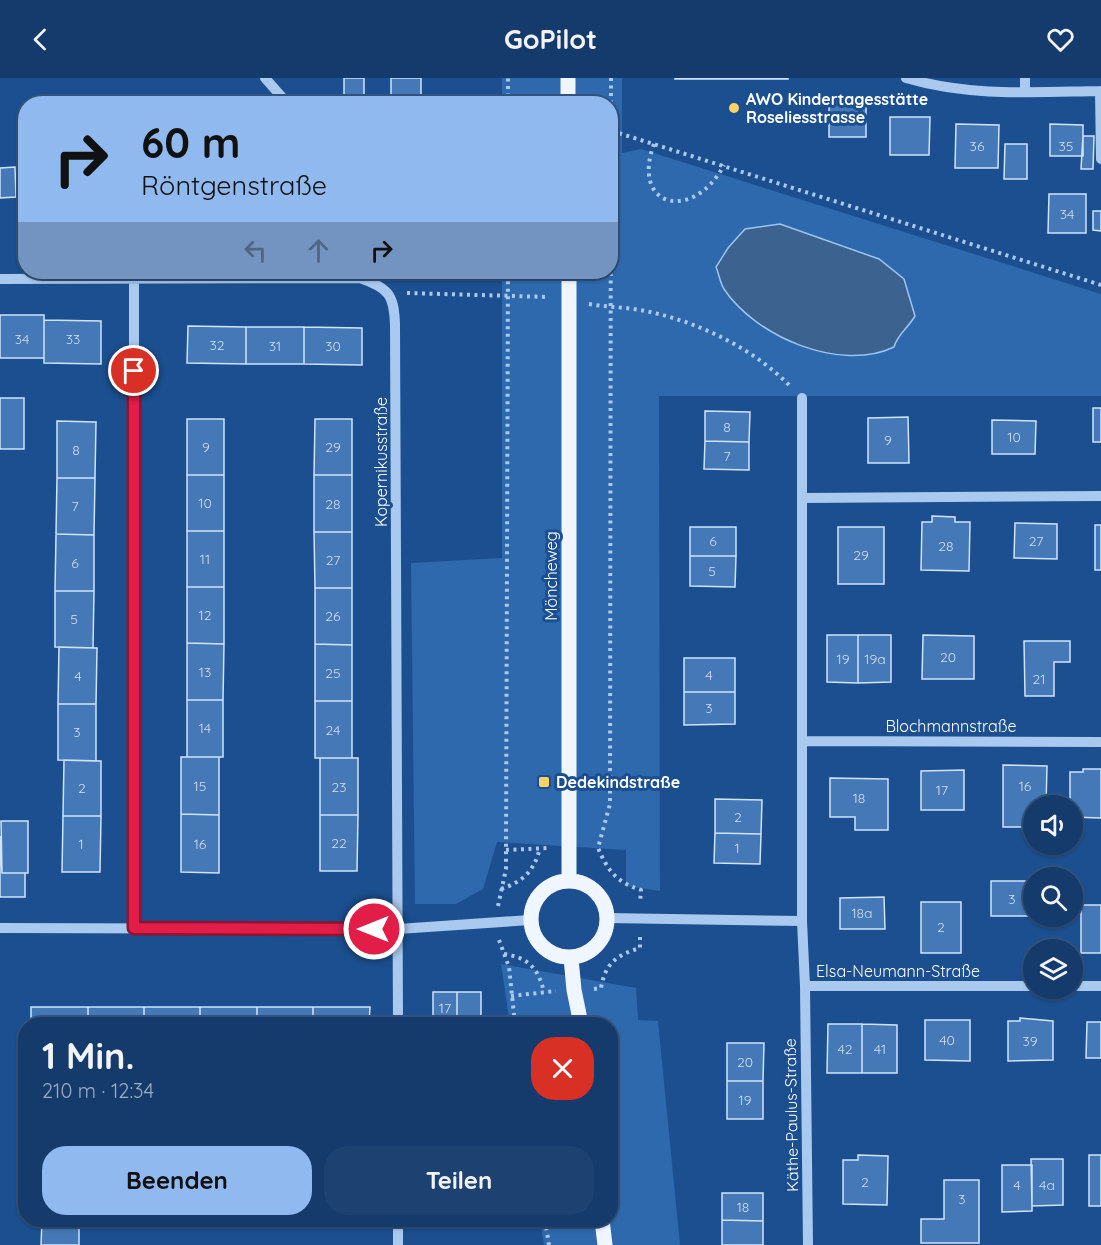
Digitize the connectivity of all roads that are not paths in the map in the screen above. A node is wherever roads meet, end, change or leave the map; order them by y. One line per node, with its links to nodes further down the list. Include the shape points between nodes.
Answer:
1 (265, 78): 7 (street)
2 (568, 78): 8 (main road)
3 (906, 78): 5 (street, via 953,90)
4 (1025, 78): 5 (street)
5 (1025, 92): 6 (street)
6 (1100, 92): 9 (street)
7 (281, 96)
8 (568, 96)
9 (1101, 159)
10 (0, 279): 11 (street)
11 (18, 279)
12 (134, 279): 25 (street)
13 (363, 279): 26 (street, Kopernikusstraße, via 380,285 394,304)
14 (569, 279): 20 (main road, Möncheweg)
15 (802, 398): 17 (street)
16 (1101, 496): 17 (street)
17 (802, 498): 18 (street)
18 (802, 741): 19 (street, Blochmannstraße); 23 (street)
19 (1101, 742)
20 (570, 881): 21 (main road, via 596,892); 22 (main road, via 554,884 542,892 533,905)
21 (608, 918): 23 (street); 27 (main road, via 597,945 586,954)
22 (530, 920): 26 (street); 27 (main road, via 538,943 559,957)
23 (802, 921): 28 (street, Elsa-Neumann-Straße)
24 (0, 928): 25 (street)
25 (134, 928): 26 (street)
26 (398, 929): 32 (street, Kopernikusstraße)
27 (571, 958): 33 (main road)
28 (805, 986): 29 (street, Elsa-Neumann-Straße); 38 (street, Käthe-Paulus-Straße)
29 (1023, 986)
30 (1083, 986): 31 (street)
31 (1101, 986)
32 (398, 1017)
33 (580, 1017)
34 (398, 1227): 36 (street)
35 (603, 1227): 37 (main road)
36 (398, 1245)
37 (605, 1245)
38 (808, 1245)

